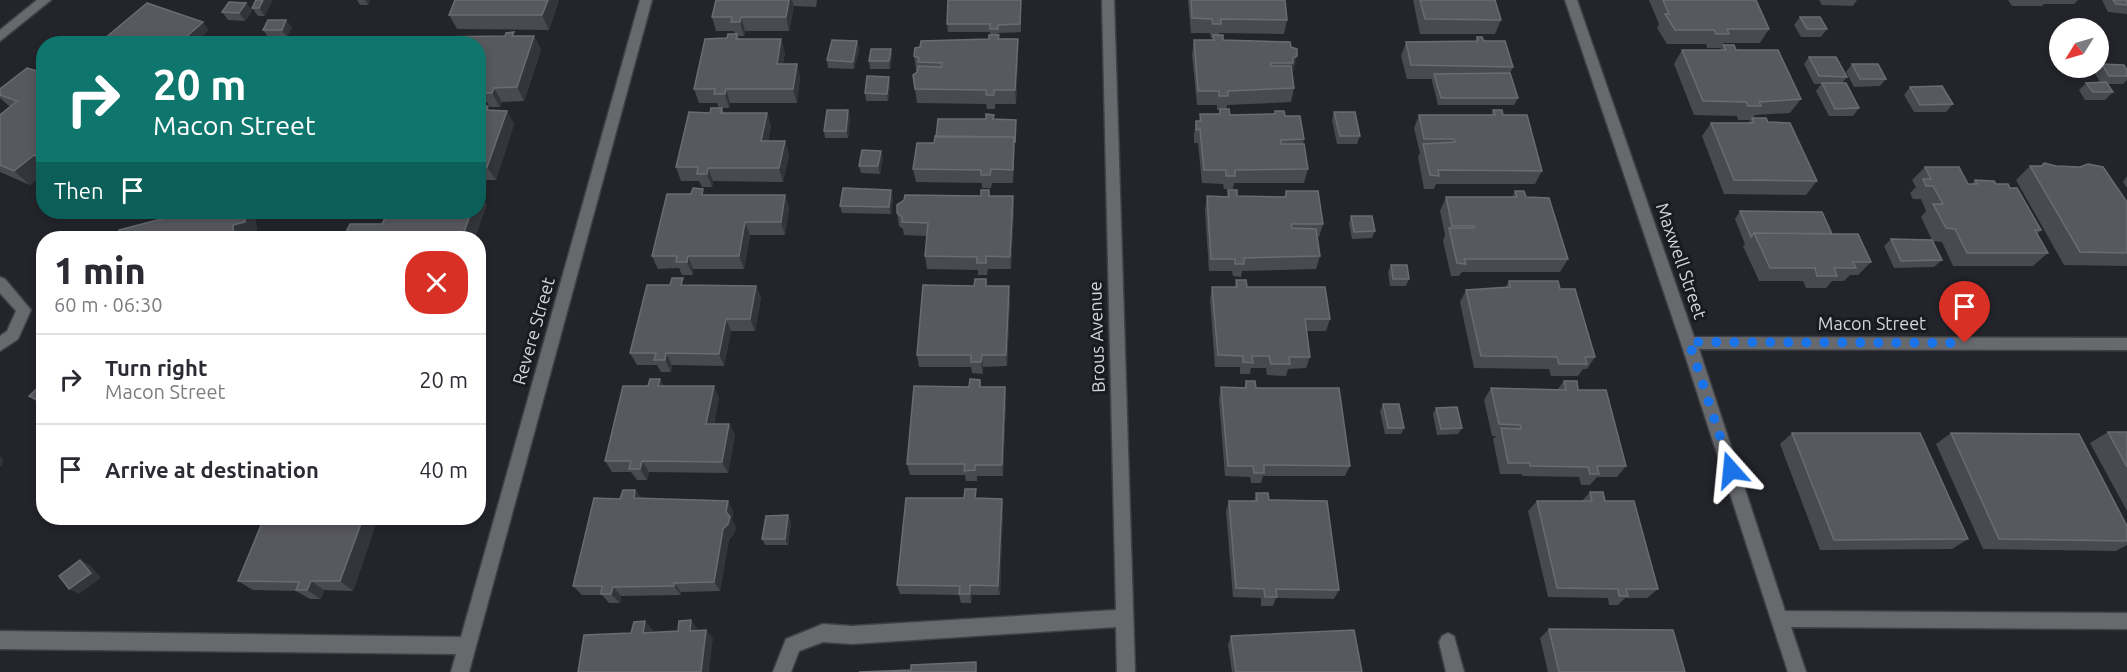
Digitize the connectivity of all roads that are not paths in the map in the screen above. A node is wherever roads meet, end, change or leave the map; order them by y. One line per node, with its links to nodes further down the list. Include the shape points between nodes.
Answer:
1 (45, 0): 5 (street)
2 (646, 0): 15 (street, Revere Street)
3 (1108, 0): 10 (street, Brous Avenue)
4 (1571, 0): 7 (street, Maxwell Street)
5 (0, 37)
6 (0, 283): 9 (street, via 24,310 13,335)
7 (1689, 342): 8 (street, Macon Street); 11 (street, Maxwell Street)
8 (2127, 344)
9 (0, 345)
10 (1124, 618): 17 (street, via 852,635 823,633 792,645); 18 (street, Brous Avenue)
11 (1780, 619): 12 (street); 20 (street, Maxwell Street)
12 (2127, 621)
13 (0, 640): 15 (street)
14 (1448, 642): 19 (street)
15 (467, 646): 16 (street, Revere Street)
16 (459, 672)
17 (783, 672)
18 (1126, 672)
19 (1455, 672)
20 (1797, 672)

